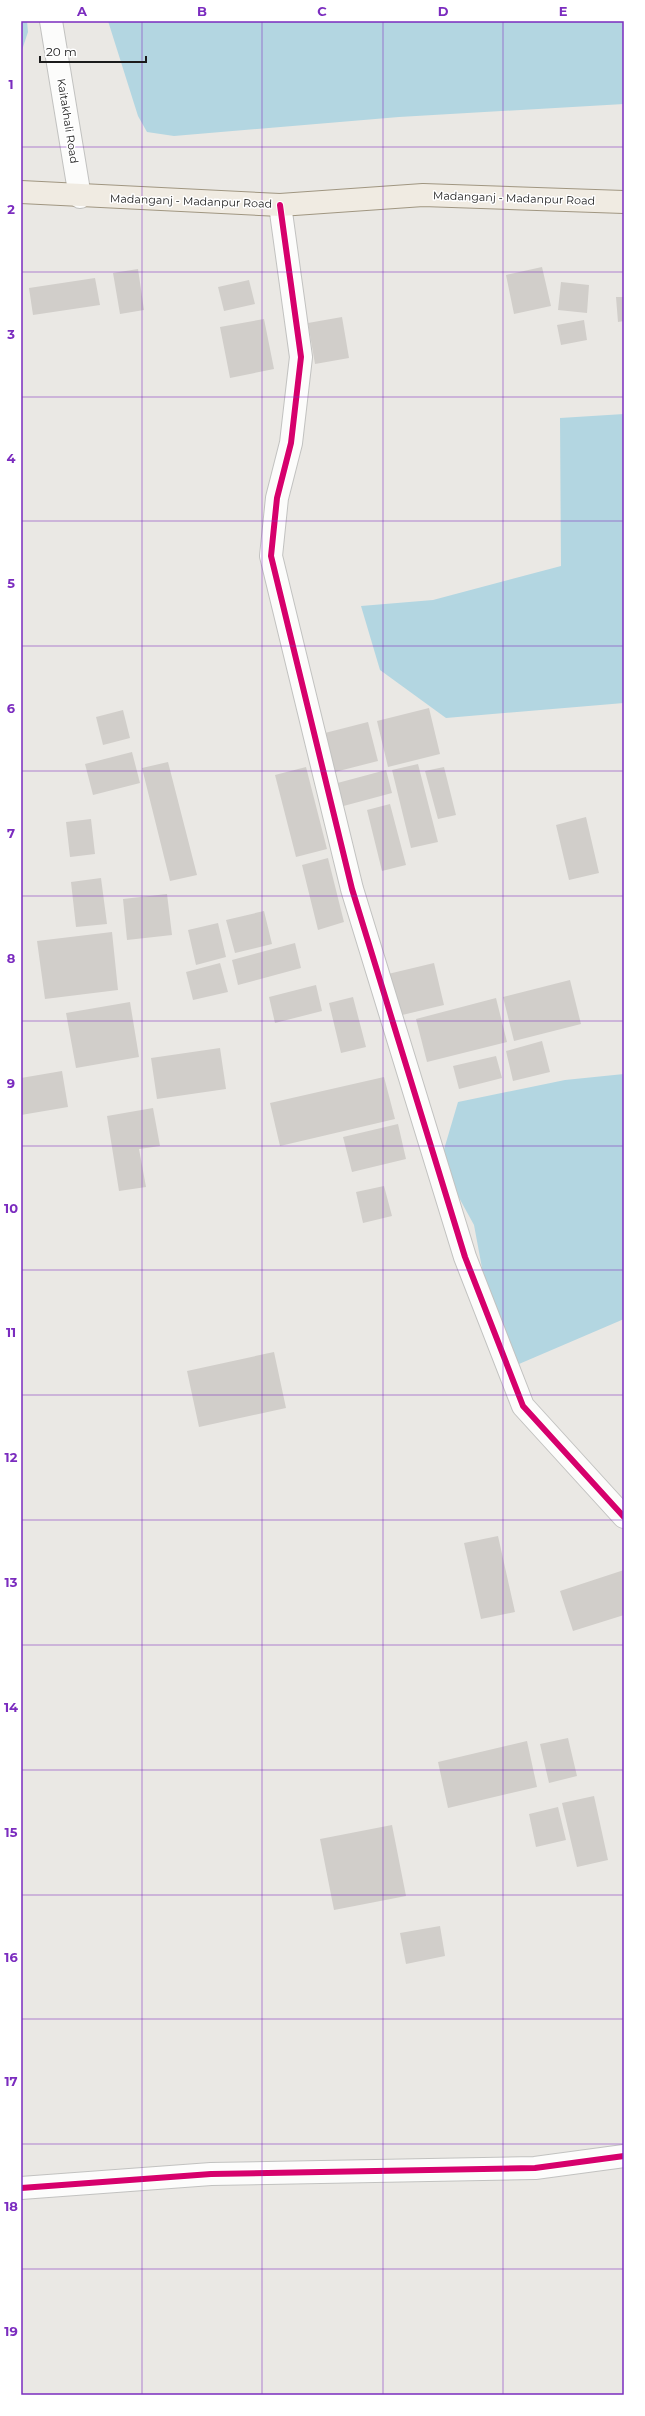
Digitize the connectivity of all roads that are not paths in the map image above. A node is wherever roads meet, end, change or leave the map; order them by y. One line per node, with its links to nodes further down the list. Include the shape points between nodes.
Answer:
1 (51, 21): 3 (street, Kaitakhali Road)
2 (21, 192): 3 (main road, Madanganj - Madanpur Road)
3 (80, 197): 5 (main road, Madanganj - Madanpur Road)
4 (624, 202): 5 (main road, Madanganj - Madanpur Road, via 423,195)
5 (280, 205): 6 (street, via 301,357 291,442 276,498 271,556 352,889 466,1257 523,1406)
6 (624, 1517)
7 (624, 2156): 8 (street, via 534,2168 211,2174)
8 (21, 2188)

